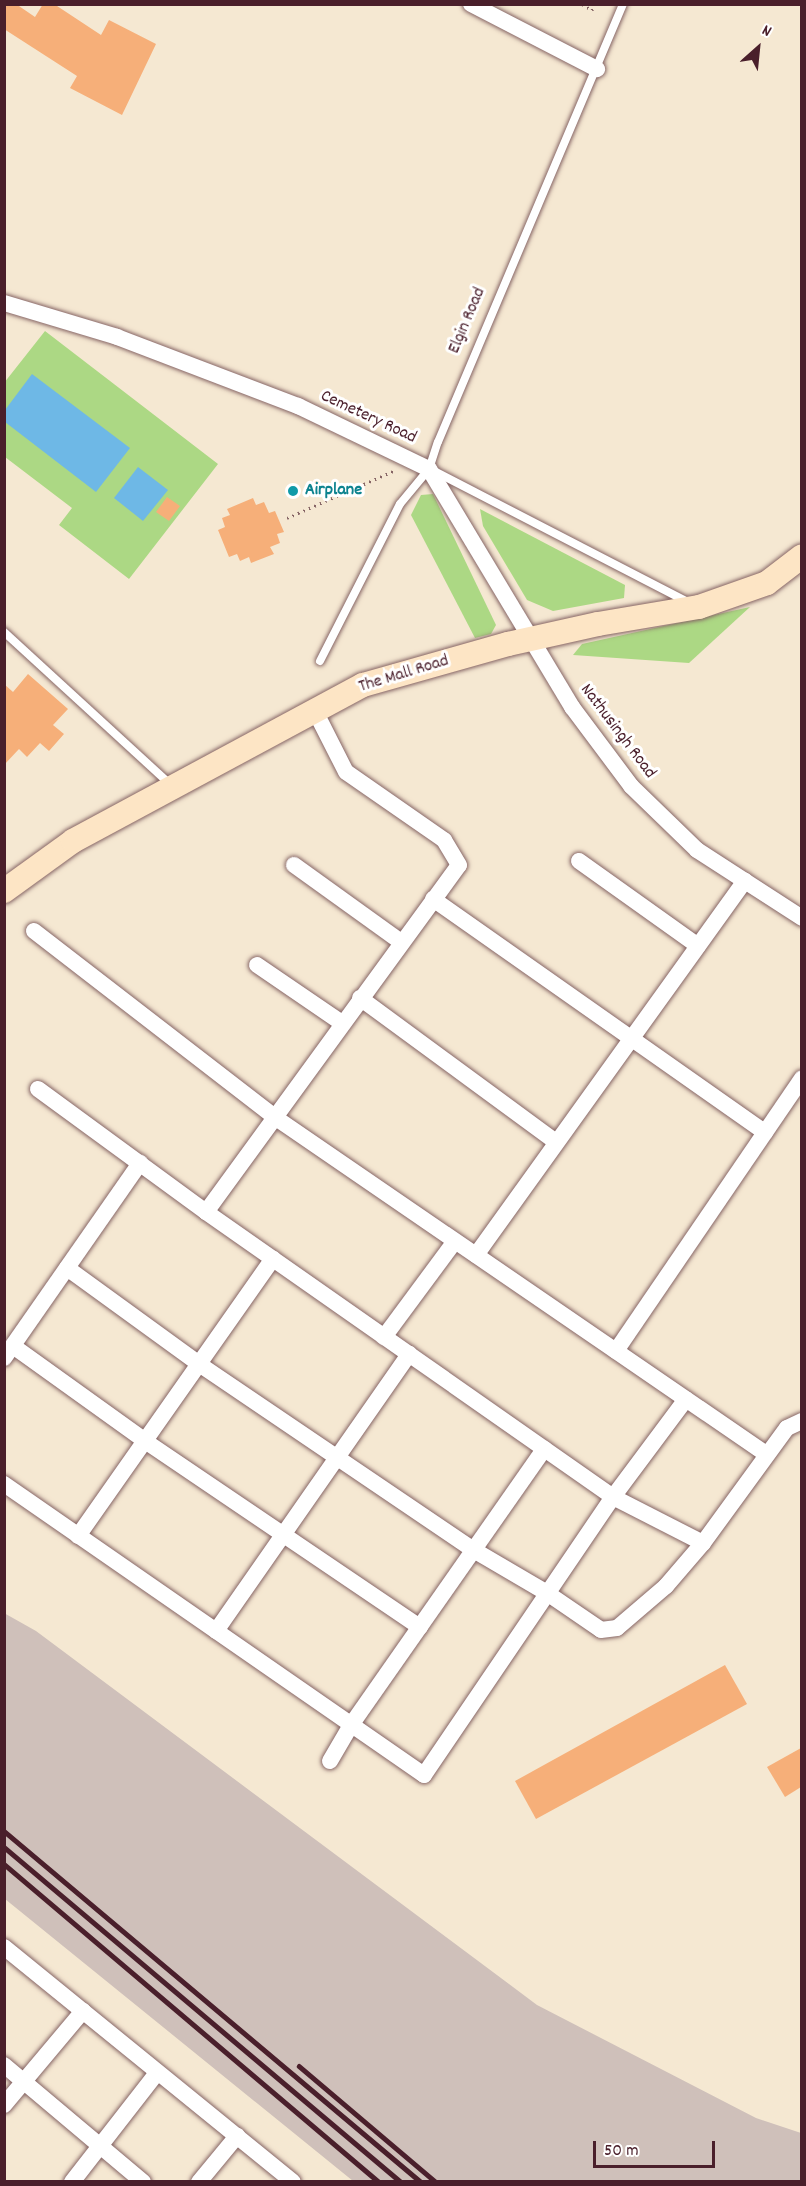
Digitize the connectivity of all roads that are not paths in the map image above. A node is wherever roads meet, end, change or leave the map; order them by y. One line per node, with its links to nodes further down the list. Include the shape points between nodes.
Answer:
1 (471, 4): 3 (street)
2 (622, 4): 3 (lane, Elgin Road)
3 (597, 69): 5 (lane, Elgin Road, via 438,442)
4 (4, 303): 5 (street, Cemetery Road, via 117,337 297,406)
5 (422, 465): 7 (lane, Cemetery Road); 9 (street); 10 (lane)
6 (801, 556): 7 (street, The Mall Road, via 767,583)
7 (699, 608): 9 (street, The Mall Road, via 598,624)
8 (4, 632): 12 (lane)
9 (531, 641): 11 (street, The Mall Road, via 363,685); 15 (street, Nathusingh Road, via 572,707 631,786 697,850)
10 (320, 661)
11 (315, 711): 12 (street, The Mall Road); 17 (street, via 346,772 444,840 459,865)
12 (174, 787): 16 (street, The Mall Road, via 73,841)
13 (579, 861): 21 (street)
14 (294, 865): 20 (street)
15 (745, 881): 18 (street, Nathusingh Road); 21 (street)
16 (4, 891)
17 (433, 899): 20 (street); 25 (street)
18 (801, 918)
19 (34, 931): 28 (street)
20 (401, 942): 23 (street)
21 (698, 946): 25 (street)
22 (256, 965): 24 (street)
23 (360, 998): 24 (street); 30 (street)
24 (342, 1023): 28 (street)
25 (629, 1039): 29 (street); 30 (street)
26 (801, 1078): 29 (street)
27 (38, 1089): 31 (street)
28 (273, 1116): 32 (street); 33 (street)
29 (765, 1131): 38 (street)
30 (556, 1142): 34 (street)
31 (140, 1163): 32 (street); 36 (street)
32 (206, 1212): 35 (street)
33 (455, 1241): 34 (street); 37 (street)
34 (476, 1255): 38 (street)
35 (273, 1259): 37 (street); 41 (street)
36 (67, 1268): 39 (street); 41 (street)
37 (384, 1336): 40 (street)
38 (616, 1351): 42 (street)
39 (9, 1352): 44 (street)
40 (409, 1354): 45 (street); 47 (street)
41 (199, 1364): 44 (street); 47 (street)
42 (686, 1399): 46 (street); 49 (street)
43 (801, 1421): 46 (street, via 787,1428)
44 (145, 1441): 50 (street); 51 (street)
45 (544, 1449): 49 (street); 53 (street)
46 (766, 1454): 52 (street)
47 (338, 1457): 50 (street); 53 (street)
48 (4, 1484): 51 (street)
49 (613, 1497): 52 (street); 54 (street)
50 (285, 1534): 55 (street); 56 (street)
51 (78, 1536): 56 (street)
52 (703, 1543): 54 (street, via 666,1586 617,1628 601,1630)
53 (472, 1550): 54 (street); 55 (street)
54 (547, 1593): 57 (street, via 424,1775)
55 (420, 1627): 57 (street)
56 (216, 1631): 57 (street)
57 (351, 1725): 58 (street)
58 (330, 1761)
59 (4, 1947): 60 (street)
60 (83, 2011): 62 (street); 63 (street)
61 (4, 2065): 63 (street)
62 (157, 2073): 65 (street); 66 (street)
63 (24, 2080): 64 (street); 66 (street)
64 (4, 2105)
65 (237, 2136): 69 (street); 70 (street)
66 (102, 2145): 67 (street); 68 (street)
67 (72, 2181)
68 (143, 2181)
69 (199, 2181)
70 (293, 2181)

